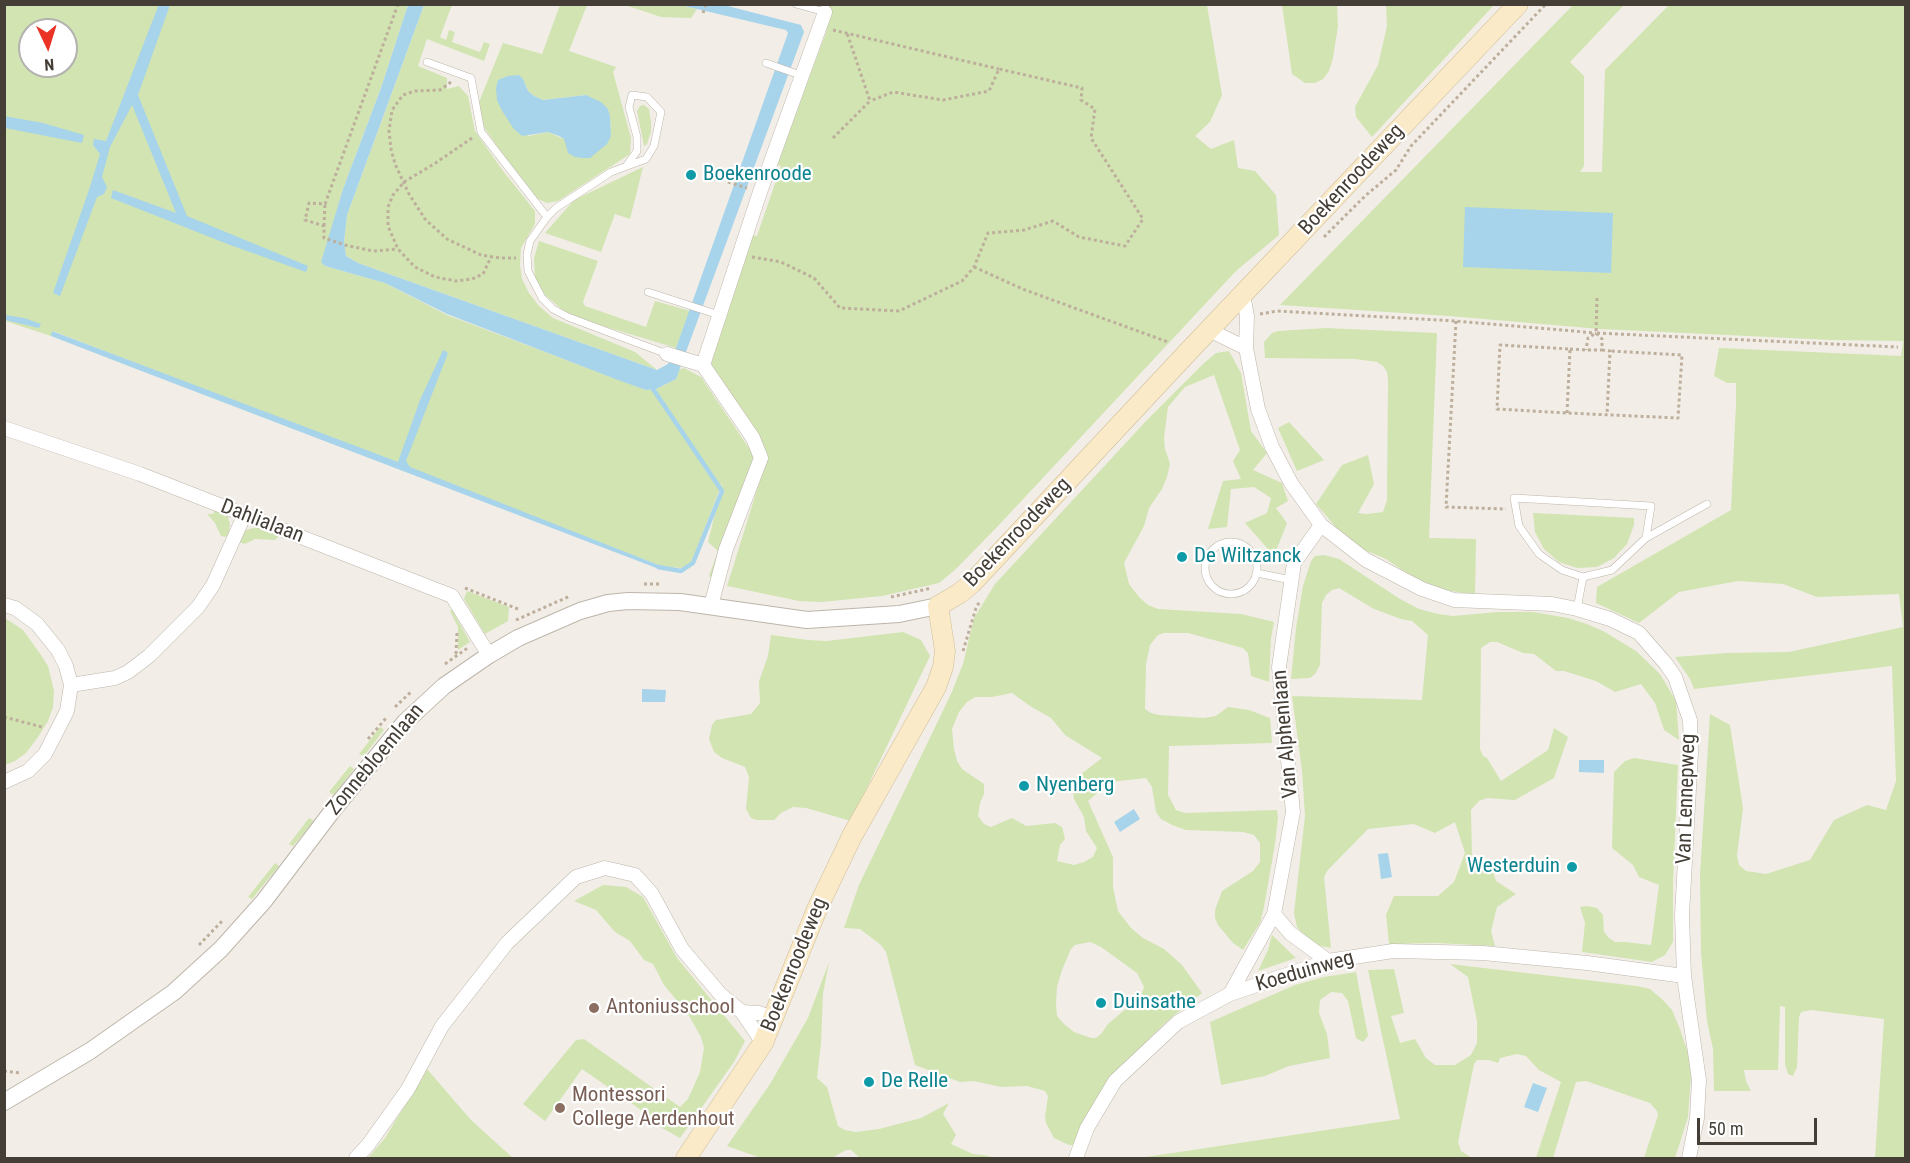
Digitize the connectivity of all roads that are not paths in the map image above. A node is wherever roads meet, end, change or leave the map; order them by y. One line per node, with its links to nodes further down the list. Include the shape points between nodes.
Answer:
1 (796, 4): 3 (lane)
2 (1518, 4): 10 (main road, Boekenroodeweg)
3 (825, 12): 6 (street)
4 (427, 62): 8 (lane, via 471,78 481,132)
5 (769, 64): 6 (lane)
6 (798, 74): 11 (street, via 740,253)
7 (627, 165): 7 (lane, via 637,151 629,106 632,94 647,97 661,112 654,146 646,159); 8 (lane)
8 (547, 217): 14 (lane, via 530,241 527,258 528,271 542,298 568,317)
9 (648, 292): 11 (lane)
10 (1243, 295): 12 (main road, Boekenroodeweg); 13 (street, Van Lennepweg)
11 (714, 313): 15 (street)
12 (1209, 330): 13 (street); 26 (main road, Boekenroodeweg, via 972,583)
13 (1246, 348): 19 (street, Van Lennepweg, via 1258,409 1272,447 1291,483)
14 (667, 354): 15 (street)
15 (703, 365): 25 (street, via 753,438 761,458 726,549)
16 (4, 428): 18 (street, Dahlialaan, via 140,474)
17 (1707, 504): 20 (lane)
18 (244, 516): 28 (street, Dahlialaan, via 452,596); 29 (street, via 213,585 198,607 149,656 116,678)
19 (1321, 525): 23 (street, Van Alphenlaan, via 1294,563); 27 (street, Van Lennepweg, via 1366,560 1437,596)
20 (1646, 538): 22 (lane, via 1611,570); 22 (lane, via 1651,506 1514,498 1520,526 1539,555)
21 (1257, 573): 21 (lane, via 1255,556 1234,541 1210,551 1206,559 1210,584 1224,593 1249,588); 23 (lane)
22 (1583, 578): 27 (lane)
23 (1292, 580): 31 (street, Van Alphenlaan, via 1279,667 1293,813)
24 (4, 604): 29 (street, via 15,608 44,632 58,650)
25 (711, 606): 26 (street, Zonnebloemlaan, via 807,620 899,614); 28 (street, Zonnebloemlaan, via 654,600 608,603 532,631)
26 (938, 606): 36 (main road, Boekenroodeweg, via 945,651 936,687 852,836 817,909)
27 (1577, 609): 33 (street, Van Lennepweg, via 1639,633 1676,677 1690,720 1682,915)
28 (489, 655): 38 (street, Zonnebloemlaan, via 444,686 405,722 264,901 174,992 90,1051)
29 (71, 685): 30 (street, via 67,711 45,754 28,771)
30 (4, 782)
31 (1274, 914): 32 (street, via 1290,933); 34 (street, Van Alphenlaan)
32 (1328, 961): 33 (street, Koeduinweg, via 1393,951 1483,953); 34 (street, Koeduinweg)
33 (1684, 976): 42 (street, Van Lennepweg, via 1699,1080)
34 (1230, 994): 41 (street, Koeduinweg, via 1178,1022 1115,1081 1087,1128)
35 (742, 1012): 36 (street); 37 (street); 39 (street, via 721,995 682,948 652,894 635,875 605,868 576,877 507,943 485,971 442,1026 408,1089)
36 (773, 1018): 37 (main road, Boekenroodeweg)
37 (763, 1043): 40 (main road, Boekenroodeweg)
38 (4, 1102)
39 (356, 1158)
40 (686, 1158)
41 (1076, 1158)
42 (1689, 1158)

